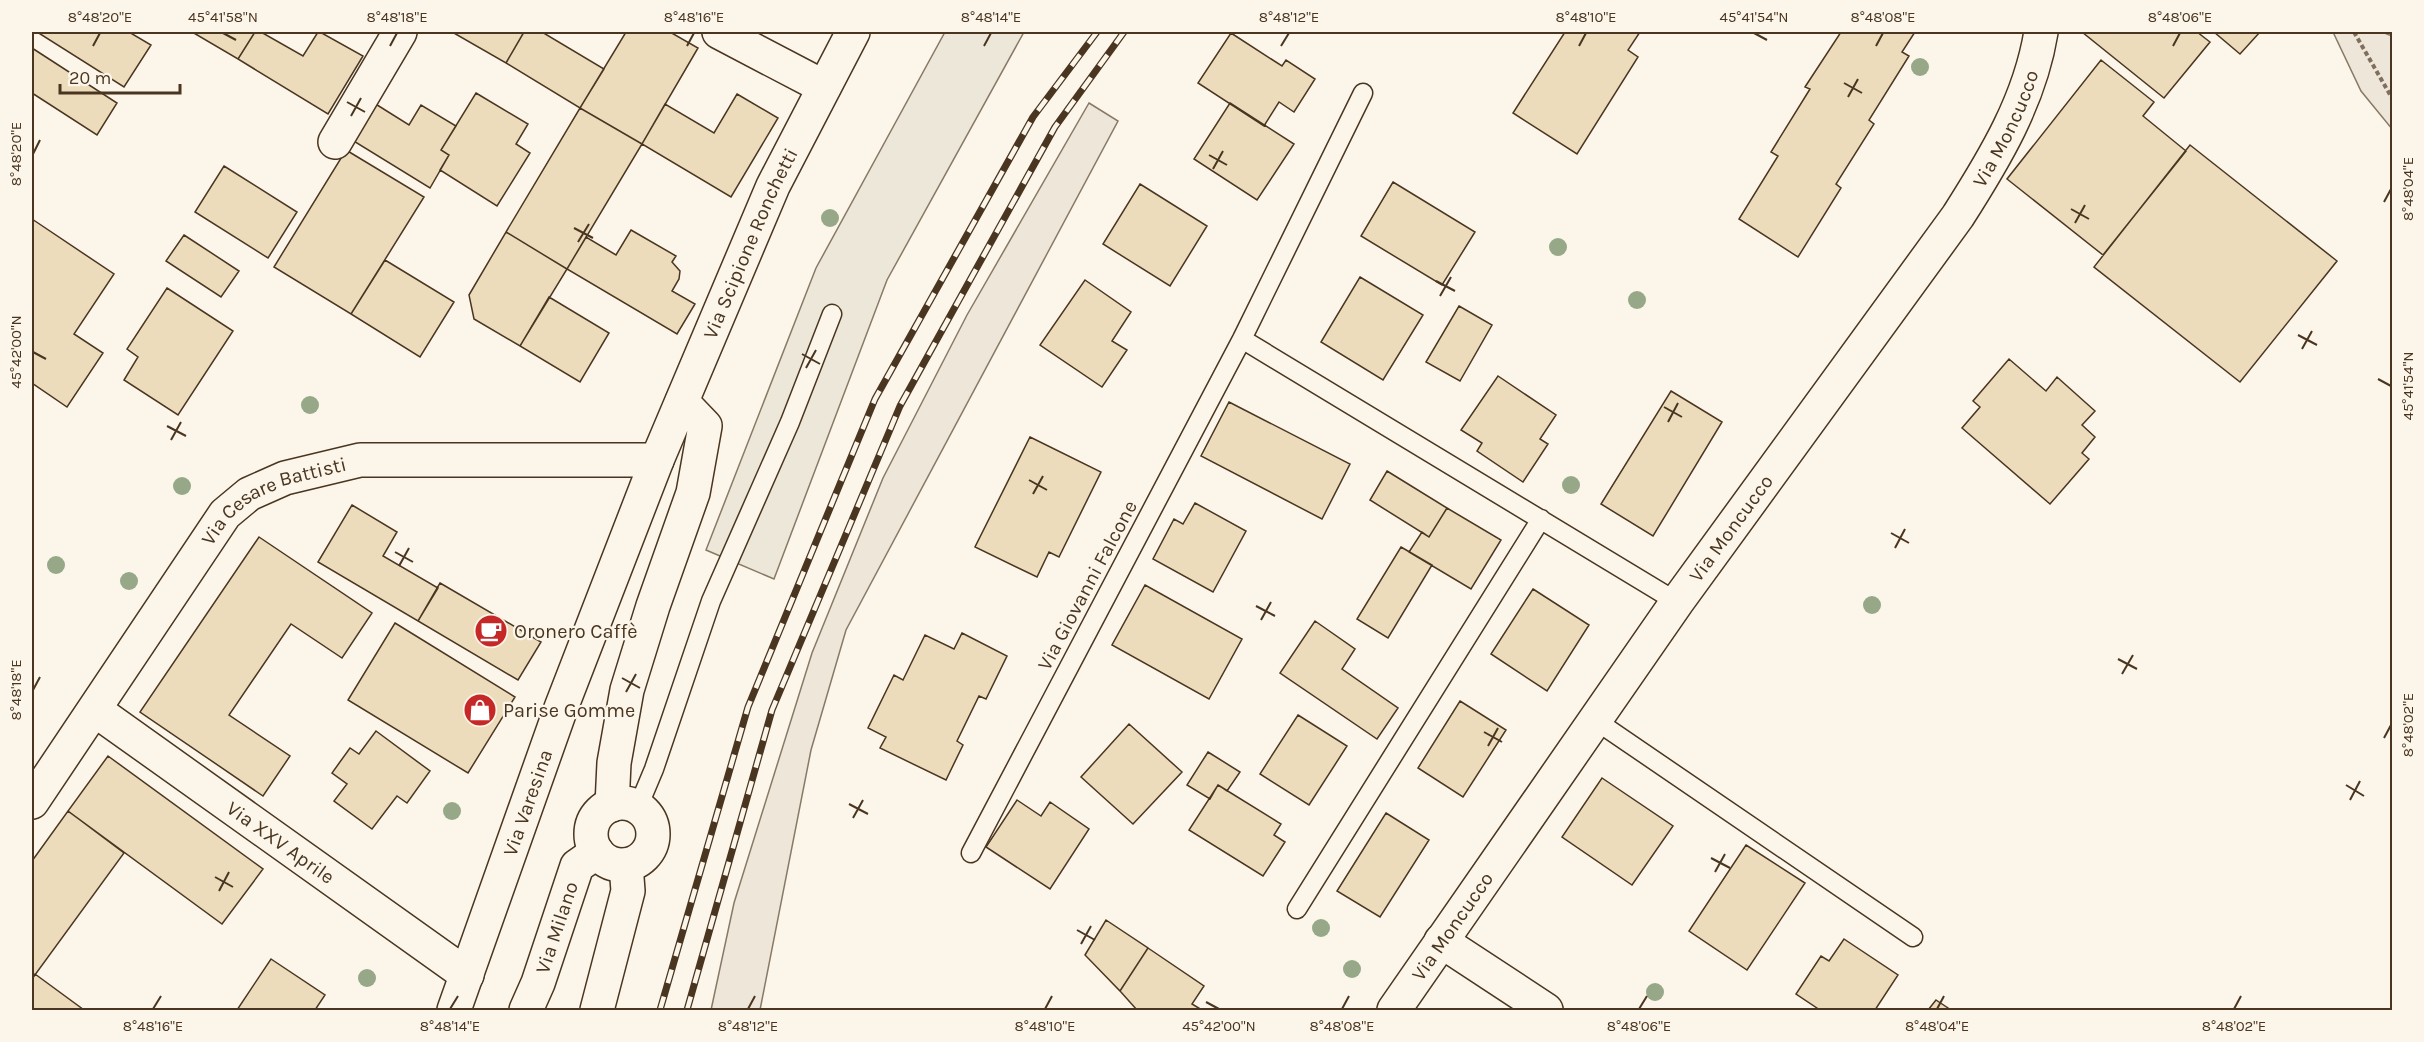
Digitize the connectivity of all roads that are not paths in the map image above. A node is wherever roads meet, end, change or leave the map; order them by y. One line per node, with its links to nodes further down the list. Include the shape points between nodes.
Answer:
1 (400, 32): 7 (street)
2 (719, 32): 5 (street)
3 (853, 32): 5 (street, Via Scipione Ronchetti)
4 (2041, 32): 13 (street, Via Moncucco, via 2017,114 1983,177)
5 (824, 87): 10 (street, Via Scipione Ronchetti, via 773,186)
6 (1363, 93): 9 (lane, Via Giovanni Falcone)
7 (335, 142)
8 (832, 314): 17 (lane, via 790,422 711,601 654,769)
9 (1242, 339): 12 (lane); 18 (lane, Via Giovanni Falcone)
10 (682, 402): 11 (street, Via Scipione Ronchetti); 17 (street, via 705,426 693,493 627,690 614,763)
11 (657, 460): 14 (street, Via Cesare Battisti, via 360,460 285,478 249,494 225,514); 23 (street, Via Varesina, via 561,708)
12 (1541, 519): 13 (lane); 20 (lane)
13 (1677, 602): 15 (street, Via Moncucco)
14 (95, 710): 16 (street, Via Cesare Battisti); 23 (street, Via XXV Aprile)
15 (1595, 720): 21 (lane); 22 (street, Via Moncucco)
16 (32, 802)
17 (625, 806): 19 (street, via 600,813 593,825 591,839); 19 (street, Via Milano, via 649,818 654,832 650,848 640,859)
18 (971, 853)
19 (611, 859): 25 (street, Via Milano, via 577,866); 26 (street, via 627,891)
20 (1297, 909)
21 (1913, 937)
22 (1441, 941): 27 (street, Via Moncucco); 28 (street)
23 (467, 975): 24 (street, Via Varesina)
24 (454, 1011)
25 (526, 1011)
26 (597, 1011)
27 (1394, 1011)
28 (1546, 1011)

